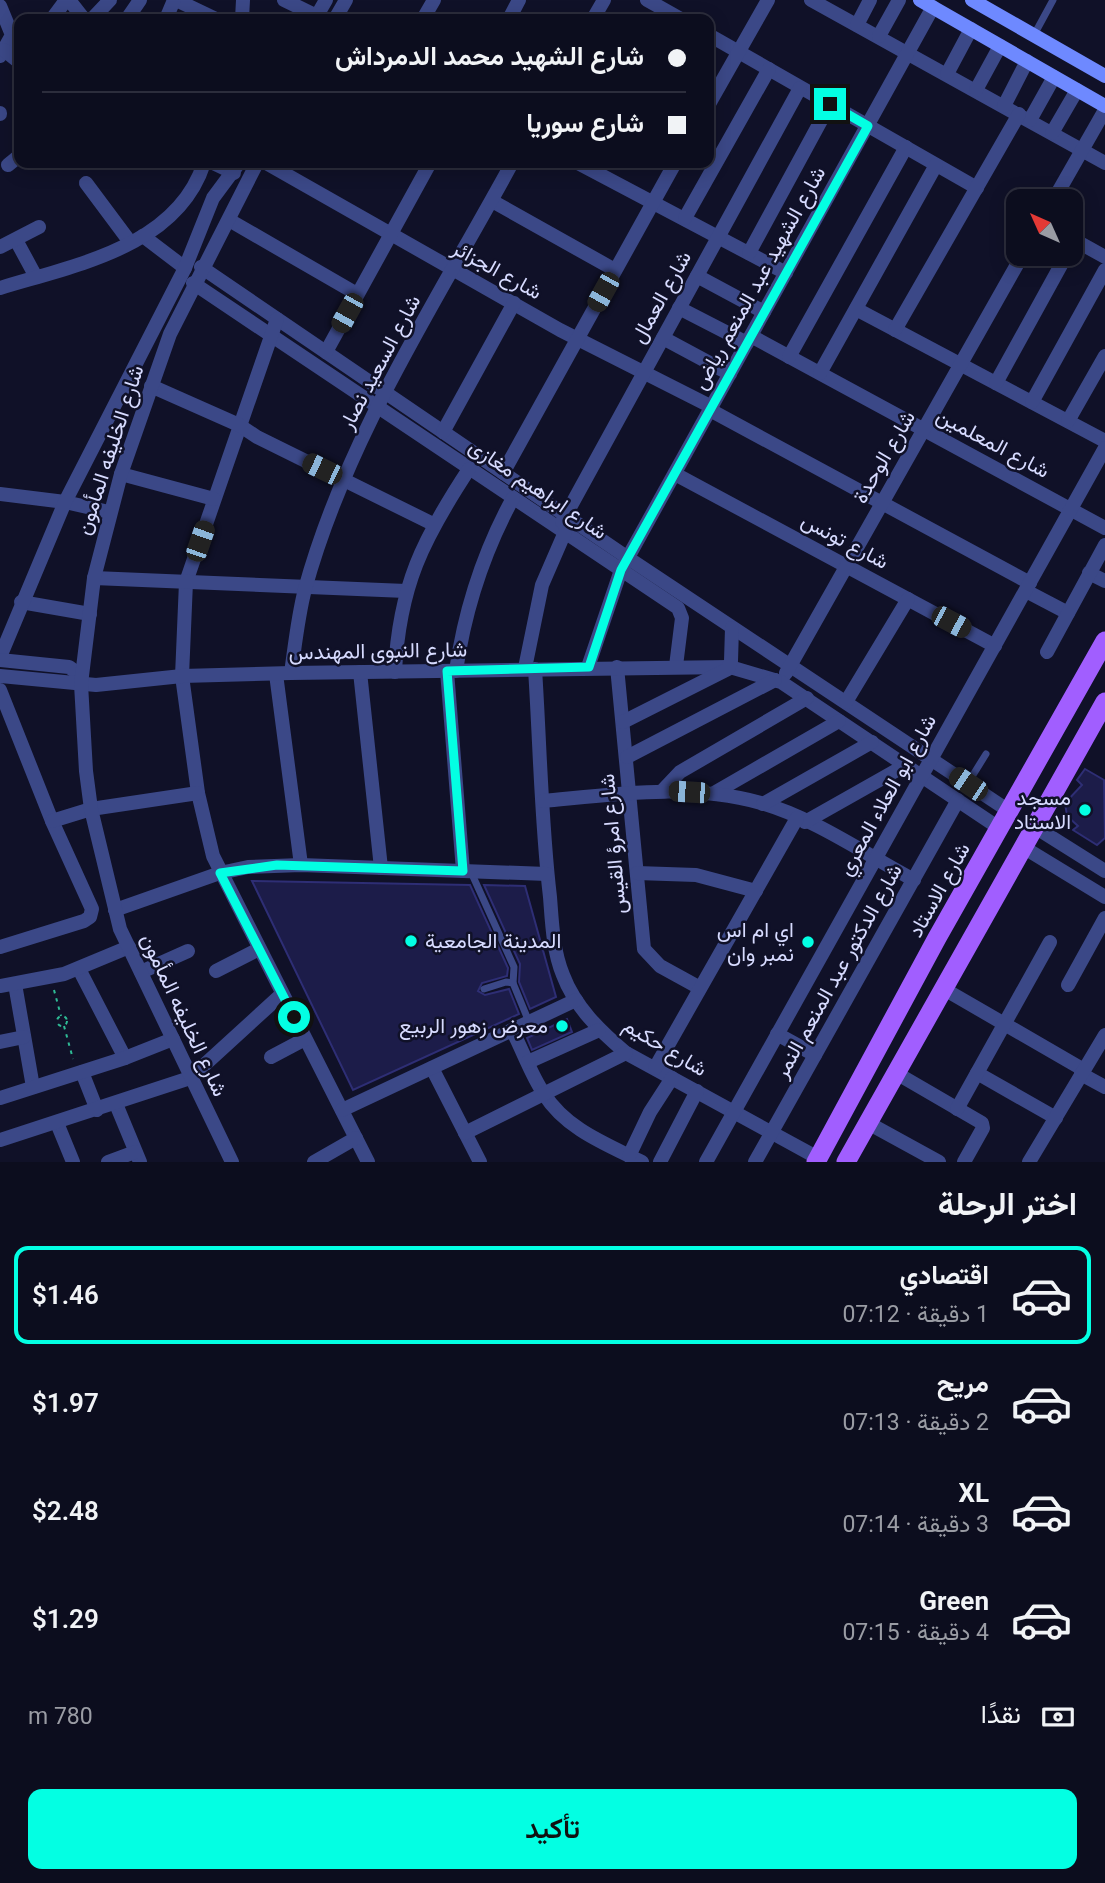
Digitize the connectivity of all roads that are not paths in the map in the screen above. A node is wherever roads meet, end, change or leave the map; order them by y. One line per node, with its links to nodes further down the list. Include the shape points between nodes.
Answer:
1 (68, 0): 14 (street); 15 (street)
2 (110, 0): 16 (street)
3 (175, 0): 17 (street)
4 (285, 0): 18 (street)
5 (647, 0): 19 (street)
6 (768, 0): 26 (street)
7 (812, 0): 20 (street)
8 (870, 0): 20 (street)
9 (899, 0): 23 (street)
10 (972, 0): 22 (main road)
11 (1053, 0): 22 (lane)
12 (927, 4): 21 (main road); 27 (street, شارع الشهيد عبد المنعم رياض)
13 (0, 6): 28 (street, via 12,35)
14 (56, 14)
15 (80, 14)
16 (97, 14)
17 (205, 14)
18 (311, 14)
19 (669, 14)
20 (857, 24): 23 (street)
21 (971, 29): 25 (main road); 31 (street)
22 (1034, 35): 32 (main road)
23 (879, 36): 27 (street)
24 (714, 38): 26 (street)
25 (1000, 46): 29 (main road); 35 (street)
26 (738, 52): 30 (street); 37 (street)
27 (908, 52): 31 (street); 42 (street, شارع الشهيد عبد المنعم رياض)
28 (2, 53)
29 (1027, 61): 33 (main road); 39 (street)
30 (769, 69): 34 (street); 48 (street)
31 (947, 74): 35 (street)
32 (1102, 74): 36 (main road)
33 (1054, 77): 36 (main road); 41 (street)
34 (800, 88): 38 (street); 69 (street, شارع العمال)
35 (975, 90): 39 (street)
36 (1082, 92): 40 (main road); 43 (street)
37 (714, 95)
38 (830, 104): 42 (street); 74 (street)
39 (1004, 106): 41 (street)
40 (1105, 108): 45 (street)
41 (1024, 117): 43 (street); 59 (street)
42 (868, 126): 44 (street); 83 (street, شارع الشهيد عبد المنعم رياض)
43 (1052, 133): 45 (street)
44 (906, 147): 47 (street); 101 (street)
45 (1082, 150): 46 (street); 60 (street)
46 (1105, 163)
47 (936, 165): 59 (street); 91 (street)
48 (714, 167)
49 (202, 168): 70 (street, via 176,212)
50 (237, 168): 61 (street, شارع الخليفه المأمون)
51 (255, 168): 64 (street, شارع الخليفه المأمون)
52 (275, 168): 68 (street, شارع الجزائر)
53 (427, 168): 68 (street)
54 (509, 168): 63 (street, شارع السعيد نصار)
55 (591, 168): 62 (street)
56 (672, 168): 62 (street)
57 (713, 168): 65 (street)
58 (86, 183): 70 (street)
59 (977, 188): 94 (street)
60 (1060, 189)
61 (213, 198): 64 (street, via 228,194); 79 (street, شارع الخليفه المأمون)
62 (653, 200): 65 (street); 81 (street)
63 (492, 201): 80 (street, شارع السعيد نصار); 81 (street)
64 (237, 206): 66 (street, شارع الخليفه المأمون)
65 (685, 218): 69 (street)
66 (229, 220): 78 (street, شارع الخليفه المأمون); 88 (street)
67 (39, 227): 71 (street)
68 (390, 234): 80 (street, شارع الجزائر); 88 (street)
69 (719, 236): 74 (street); 84 (street, شارع العمال)
70 (137, 239): 79 (street); 85 (street)
71 (16, 240): 73 (street); 85 (street)
72 (1083, 246): 75 (street)
73 (0, 247)
74 (749, 253): 83 (street)
75 (1105, 257)
76 (1016, 266): 102 (street, شارع الوحدة)
77 (1060, 266): 106 (street)
78 (201, 267): 86 (street, شارع الخليفه المأمون); 93 (street, شارع ابراهيم مغازى)
79 (185, 268): 127 (street, شارع الخليفه المأمون)
80 (453, 270): 89 (street, شارع الجزائر); 108 (street, شارع السعيد نصار)
81 (615, 270): 96 (street)
82 (1105, 270): 109 (street)
83 (786, 274): 92 (street, شارع الشهيد عبد المنعم رياض)
84 (697, 276): 90 (street, شارع العمال); 92 (street)
85 (36, 277): 87 (street)
86 (193, 283): 95 (street, شارع ابراهيم مغازى); 107 (street, شارع الخليفه المأمون)
87 (0, 288)
88 (357, 294): 99 (street)
89 (514, 303): 96 (street, شارع الجزائر); 115 (street)
90 (679, 308): 97 (street, شارع العمال); 98 (street, شارع المعلمين)
91 (856, 309): 94 (street); 104 (street)
92 (764, 312): 98 (street, شارع الشهيد عبد المنعم رياض)
93 (277, 319): 95 (street); 99 (street, شارع ابراهيم مغازى)
94 (895, 330): 102 (street)
95 (271, 336): 110 (street, شارع ابراهيم مغازى); 113 (street)
96 (578, 338): 103 (street, شارع الجزائر); 120 (street)
97 (663, 338): 103 (street, شارع العمال); 105 (street)
98 (749, 339): 101 (street, شارع المعلمين); 105 (street, شارع الشهيد عبد المنعم رياض)
99 (326, 352): 108 (street, شارع ابراهيم مغازى)
100 (1105, 356): 112 (street)
101 (789, 357): 104 (street, شارع المعلمين)
102 (961, 364): 106 (street); 114 (street, شارع الوحدة)
103 (645, 371): 111 (street, شارع الجزائر); 132 (street, شارع العمال)
104 (820, 373): 114 (street, شارع المعلمين)
105 (730, 374): 111 (street, شارع الشهيد عبد المنعم رياض)
106 (996, 383): 109 (street)
107 (151, 386): 113 (street); 121 (street, شارع الخليفه المأمون)
108 (384, 392): 110 (street, شارع السعيد نصار); 115 (street, شارع ابراهيم مغازى)
109 (1032, 402): 112 (street)
110 (377, 407): 119 (street, شارع ابراهيم مغازى); 123 (street, شارع السعيد نصار)
111 (711, 408): 122 (street, شارع الشهيد عبد المنعم رياض); 128 (street, شارع الجزائر)
112 (1068, 421): 116 (street)
113 (239, 425): 123 (street); 126 (street)
114 (924, 429): 128 (street, شارع الوحدة); 129 (street, شارع المعلمين)
115 (443, 432): 120 (street, شارع ابراهيم مغازى)
116 (1105, 440)
117 (1105, 448): 118 (street, شارع ابو العلاء المعري)
118 (1101, 464): 129 (street, شارع ابو العلاء المعري)
119 (469, 469): 125 (street, شارع ابراهيم مغازى); 131 (street)
120 (503, 473): 132 (street, شارع ابراهيم مغازى)
121 (121, 474): 126 (street); 130 (street, شارع الخليفه المأمون)
122 (675, 474): 135 (street, شارع الشهيد عبد المنعم رياض); 136 (street, شارع تونس)
123 (344, 480): 131 (street); 141 (street, شارع السعيد نصار)
124 (0, 494): 127 (street)
125 (513, 498): 132 (street, شارع ابراهيم مغازى); 159 (street, via 486,552)
126 (214, 499): 139 (street)
127 (65, 502): 130 (street); 145 (street, شارع الخليفه المأمون)
128 (881, 504): 136 (street, شارع الوحدة); 142 (street, شارع الجزائر)
129 (1071, 509): 133 (street, شارع المعلمين); 142 (street, شارع ابو العلاء المعري)
130 (109, 512): 138 (street, شارع الخليفه المأمون)
131 (433, 524): 143 (street)
132 (563, 525): 135 (street, شارع ابراهيم مغازى); 158 (street, شارع العمال, via 542,585)
133 (1105, 528)
134 (1105, 545): 137 (street)
135 (625, 564): 148 (street, شارع ابراهيم مغازى); 154 (street, شارع ابراهيم مغازى, via 681,613); 155 (street, شارع الشهيد عبد المنعم رياض)
136 (846, 566): 144 (street, شارع تونس); 153 (street, شارع الوحدة)
137 (1089, 573): 140 (street); 146 (street)
138 (94, 578): 139 (street); 147 (street, شارع الخليفه المأمون)
139 (186, 582): 141 (street); 165 (street)
140 (1105, 582)
141 (306, 587): 143 (street); 162 (street, شارع السعيد نصار)
142 (1028, 587): 146 (street, شارع الجزائر); 149 (street, شارع ابو العلاء المعري)
143 (406, 591): 161 (street)
144 (908, 599): 149 (street, شارع تونس); 170 (street)
145 (21, 602): 147 (street); 152 (street, شارع الخليفه المأمون)
146 (1068, 613): 151 (street)
147 (90, 614): 167 (street, شارع الخليفه المأمون)
148 (732, 628): 153 (street, شارع ابراهيم مغازى); 157 (street)
149 (995, 646): 177 (street, شارع ابو العلاء المعري)
150 (1102, 651): 190 (main road, شارع الاستاد)
151 (1046, 652)
152 (0, 658): 167 (street, via 69,667)
153 (790, 665): 166 (street, شارع الوحدة); 170 (street, شارع ابراهيم مغازى)
154 (676, 666): 156 (street, شارع النبوى المهندس); 157 (street)
155 (589, 667): 156 (street, شارع النبوى المهندس); 158 (street, شارع النبوى المهندس)
156 (617, 667): 173 (street, شارع امرؤ القيس)
157 (730, 667): 166 (street); 173 (street)
158 (530, 668): 159 (street, شارع النبوى المهندس); 186 (street, شارع حكيم)
159 (452, 671): 161 (street, شارع النبوى المهندس); 197 (street)
160 (360, 672): 161 (street, شارع النبوى المهندس); 162 (street, شارع النبوى المهندس); 196 (street)
161 (395, 672)
162 (291, 673): 163 (street, شارع النبوى المهندس)
163 (275, 674): 165 (street, شارع النبوى المهندس); 195 (street)
164 (0, 676): 167 (street, شارع النبوى المهندس)
165 (181, 676): 167 (street, شارع النبوى المهندس); 183 (street)
166 (778, 681): 169 (street); 176 (street)
167 (81, 684): 188 (street, شارع الخليفه المأمون)
168 (0, 690): 191 (street)
169 (807, 698): 172 (street); 181 (street, via 680,772)
170 (846, 702): 177 (street, شارع ابراهيم مغازى)
171 (1105, 702): 192 (main road)
172 (839, 721): 174 (street); 184 (street)
173 (623, 722): 176 (street, شارع امرؤ القيس)
174 (872, 742): 178 (street); 187 (street)
175 (986, 754): 180 (lane)
176 (627, 757): 182 (street, شارع امرؤ القيس)
177 (932, 759): 179 (street, شارع ابو العلاء المعري); 180 (street, شارع ابراهيم مغازى)
178 (906, 765): 179 (street); 189 (street)
179 (922, 776): 185 (street); 194 (street, شارع ابو العلاء المعري)
180 (968, 784): 190 (street, شارع ابراهيم مغازى)
181 (663, 790): 182 (street); 184 (street)
182 (630, 792): 186 (street); 200 (street, شارع امرؤ القيس)
183 (198, 793): 188 (street); 199 (street)
184 (714, 793): 187 (street)
185 (958, 800): 190 (street); 202 (street, شارع الدكتور عبد المنعم النمر)
186 (543, 801): 201 (street, شارع حكيم)
187 (763, 804): 189 (street)
188 (91, 809): 191 (street); 205 (street, شارع الخليفه المأمون)
189 (801, 820): 194 (street); 203 (street)
190 (1004, 820): 207 (main road, شارع الاستاد)
191 (52, 821): 209 (street, via 92,909 90,916)
192 (1035, 827): 193 (main road); 198 (street)
193 (1023, 847): 204 (street); 211 (main road)
194 (876, 859): 202 (street); 230 (street, شارع ابو العلاء المعري)
195 (301, 865): 196 (street); 199 (street)
196 (382, 868): 197 (street)
197 (467, 871): 201 (street); 217 (lane, via 514,967)
198 (1105, 871)
199 (220, 873): 205 (street); 212 (street)
200 (637, 873): 203 (street, via 696,875); 220 (street, شارع امرؤ القيس, via 644,949 660,966)
201 (547, 874): 224 (street, شارع حكيم, via 562,975)
202 (914, 880): 238 (street, شارع الدكتور عبد المنعم النمر)
203 (756, 891): 220 (street)
204 (1105, 897)
205 (115, 910): 210 (street, شارع الخليفه المأمون)
206 (1105, 918): 219 (street)
207 (937, 938): 211 (main road, via 951,953); 229 (main road, شارع الاستاد)
208 (1051, 942): 226 (street)
209 (0, 947)
210 (129, 947): 214 (street); 216 (street, شارع الخليفه المأمون)
211 (966, 947): 222 (main road)
212 (259, 949): 215 (street); 223 (street)
213 (188, 951): 216 (street)
214 (79, 969): 218 (street); 240 (street)
215 (216, 971)
216 (141, 972): 234 (street, شارع الخليفه المأمون)
217 (513, 984): 221 (lane); 225 (lane)
218 (7, 985): 232 (street)
219 (1068, 985)
220 (700, 988): 243 (street)
221 (484, 989)
222 (944, 989): 226 (street); 236 (main road)
223 (282, 994): 233 (street); 248 (street)
224 (576, 1000): 225 (street); 228 (street, شارع حكيم)
225 (529, 1022): 227 (street)
226 (1004, 1024): 244 (street); 247 (street)
227 (512, 1030): 241 (street); 242 (street)
228 (599, 1030): 237 (street, شارع حكيم); 241 (street)
229 (888, 1031): 236 (main road, via 904,1031); 269 (main road, شارع الاستاد)
230 (778, 1034): 238 (street); 259 (street, شارع ابو العلاء المعري)
231 (1105, 1035): 244 (street)
232 (24, 1037): 235 (street); 250 (street)
233 (305, 1039): 239 (street); 258 (street)
234 (173, 1040): 240 (street); 248 (street, شارع الخليفه المأمون)
235 (0, 1042)
236 (913, 1042): 246 (main road)
237 (626, 1053): 243 (street, شارع حكيم); 253 (street)
238 (815, 1055): 263 (street, شارع الدكتور عبد المنعم النمر)
239 (271, 1056)
240 (125, 1058): 245 (street)
241 (528, 1062): 253 (street)
242 (432, 1068): 258 (street); 264 (street)
243 (655, 1069): 249 (street, شارع حكيم)
244 (1083, 1072): 251 (street); 260 (street)
245 (80, 1073): 250 (street); 257 (street)
246 (896, 1073): 256 (street); 262 (main road)
247 (977, 1073): 256 (street); 260 (street)
248 (190, 1077): 255 (street); 272 (street, شارع الخليفه المأمون)
249 (672, 1078): 252 (street, شارع حكيم); 268 (street, via 650,1112)
250 (33, 1087): 254 (street)
251 (1105, 1087)
252 (697, 1091): 259 (street, شارع حكيم); 276 (street)
253 (544, 1094): 264 (street); 268 (street, via 579,1130)
254 (0, 1098)
255 (116, 1104): 257 (street); 267 (street)
256 (957, 1108): 281 (street, via 983,1125)
257 (97, 1110): 261 (street)
258 (342, 1110): 265 (street)
259 (734, 1112): 263 (street, شارع حكيم); 277 (street, شارع ابو العلاء المعري)
260 (1056, 1118): 282 (street)
261 (57, 1123): 266 (street); 270 (street)
262 (868, 1123): 279 (main road); 280 (street)
263 (772, 1132): 269 (street, شارع حكيم); 278 (street, شارع الدكتور عبد المنعم النمر)
264 (465, 1133): 275 (street)
265 (356, 1138): 273 (street); 274 (street)
266 (0, 1140)
267 (138, 1157): 271 (street)
268 (635, 1159)
269 (817, 1160)
270 (73, 1162)
271 (108, 1162)
272 (232, 1162)
273 (314, 1162)
274 (368, 1162)
275 (480, 1162)
276 (660, 1162)
277 (706, 1162)
278 (755, 1162)
279 (846, 1162)
280 (939, 1162)
281 (964, 1162)
282 (1029, 1162)

